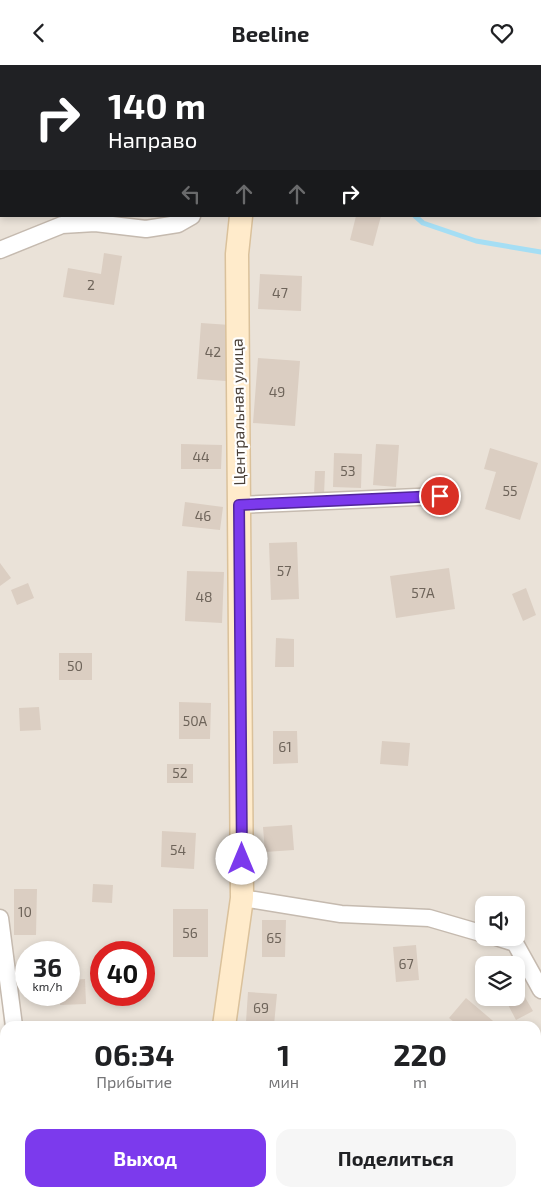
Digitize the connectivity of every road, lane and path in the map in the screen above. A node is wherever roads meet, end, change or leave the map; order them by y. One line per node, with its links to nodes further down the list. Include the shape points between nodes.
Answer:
1 (190, 217): 3 (street, via 178,224 146,229 95,223 62,225)
2 (241, 217): 5 (street, Центральная улица, via 237,254)
3 (0, 249)
4 (440, 496): 5 (street)
5 (239, 505): 6 (street, Центральная улица)
6 (242, 898): 8 (street, via 341,914 429,918); 12 (street, Центральная улица)
7 (0, 918): 11 (street)
8 (475, 931)
9 (517, 946): 10 (street)
10 (541, 990)
11 (13, 1021)
12 (225, 1021)

